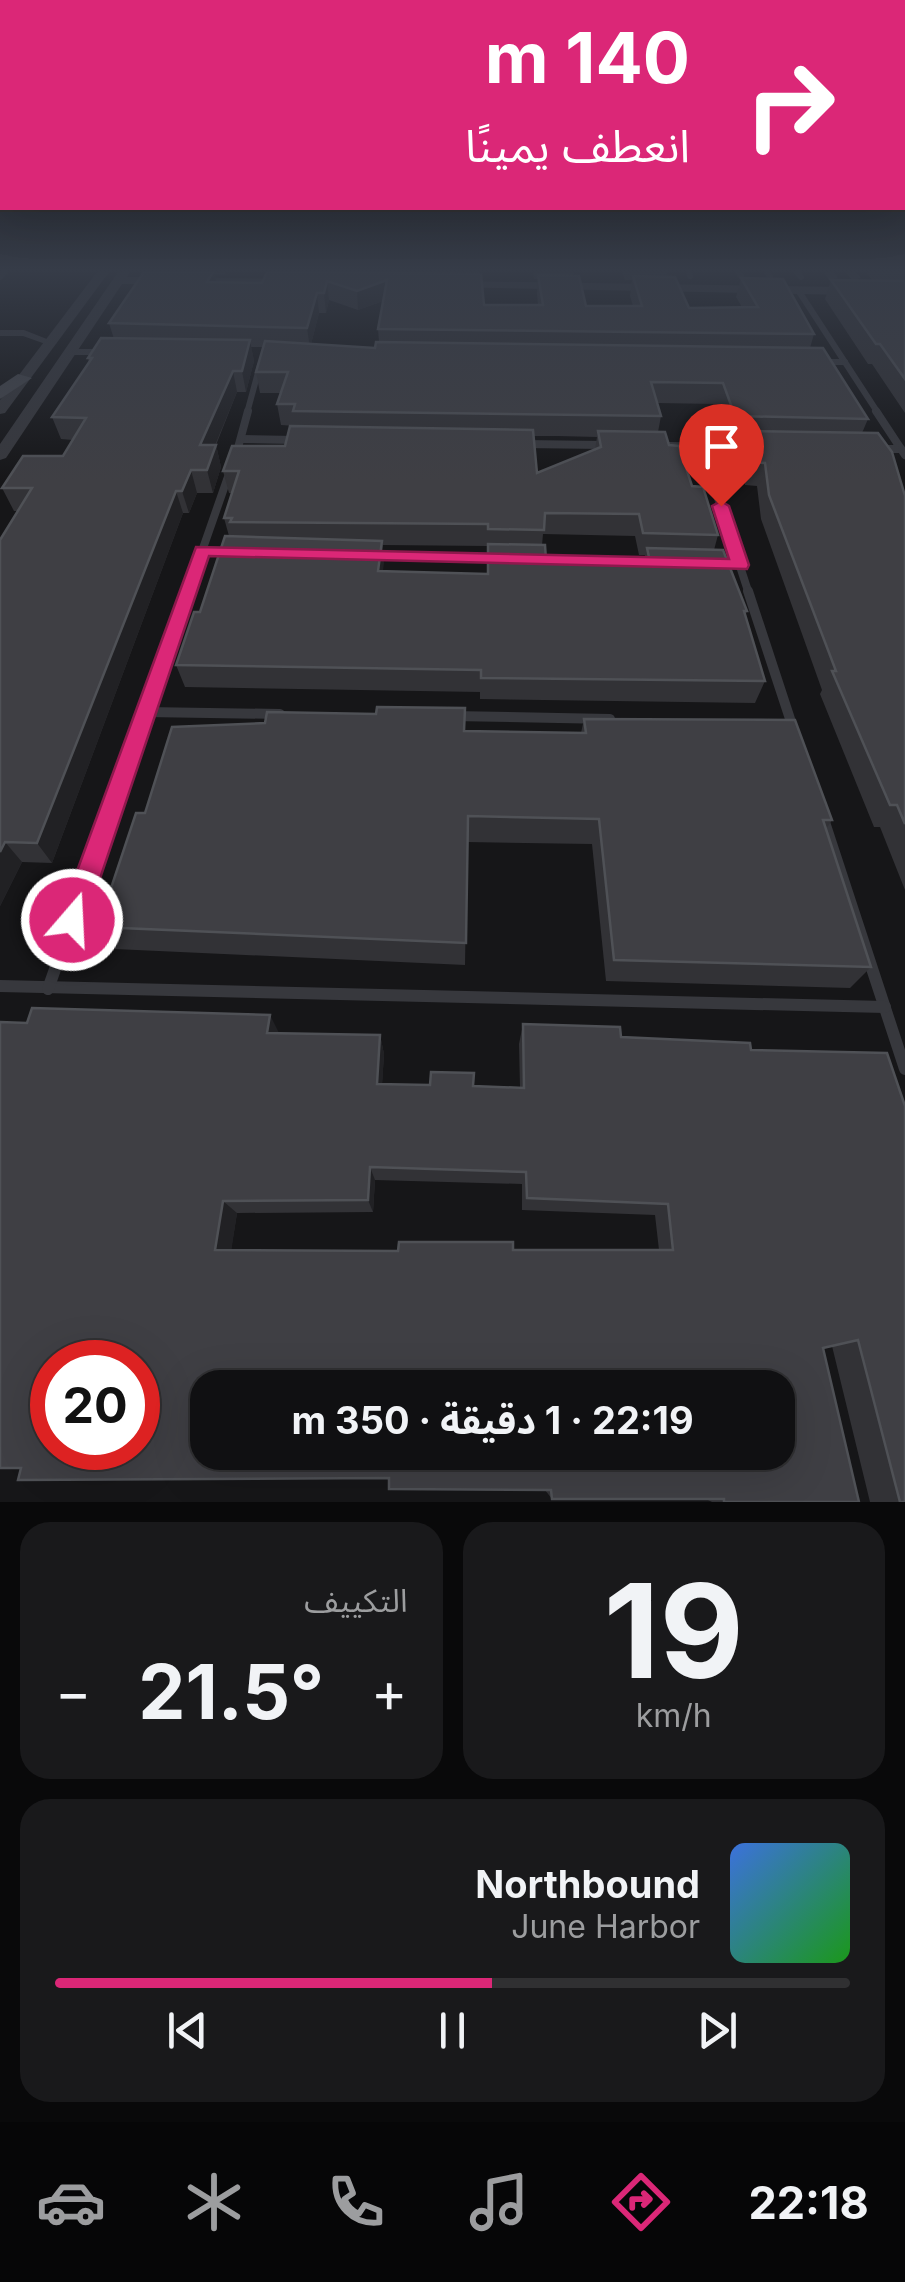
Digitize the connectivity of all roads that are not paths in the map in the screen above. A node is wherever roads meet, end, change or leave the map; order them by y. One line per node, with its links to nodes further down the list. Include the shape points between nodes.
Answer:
1 (51, 342): 9 (street)
2 (77, 342): 4 (street)
3 (834, 342): 8 (lane)
4 (70, 352): 5 (lane); 21 (street)
5 (109, 352)
6 (263, 354): 12 (lane)
7 (806, 362): 8 (lane)
8 (845, 362): 20 (lane)
9 (24, 378): 10 (main road); 11 (street)
10 (0, 394)
11 (0, 410)
12 (241, 439): 13 (lane); 22 (lane)
13 (301, 440)
14 (501, 443): 15 (lane)
15 (621, 445)
16 (661, 446): 17 (lane)
17 (701, 446): 18 (lane); 29 (lane)
18 (761, 447)
19 (861, 449): 20 (lane)
20 (903, 452)
21 (0, 454)
22 (202, 550): 23 (lane); 30 (lane)
23 (242, 552)
24 (362, 555): 25 (lane)
25 (501, 558)
26 (521, 559): 27 (lane)
27 (601, 561)
28 (720, 564): 29 (lane)
29 (740, 565): 35 (lane)
30 (146, 712): 31 (lane); 39 (lane)
31 (302, 714)
32 (439, 716): 33 (lane)
33 (615, 719)
34 (772, 722): 35 (lane)
35 (791, 722): 36 (lane)
36 (797, 741)
37 (816, 798): 40 (lane)
38 (0, 986): 39 (lane)
39 (48, 989): 40 (lane)
40 (885, 1006): 41 (lane)
41 (905, 1069)

